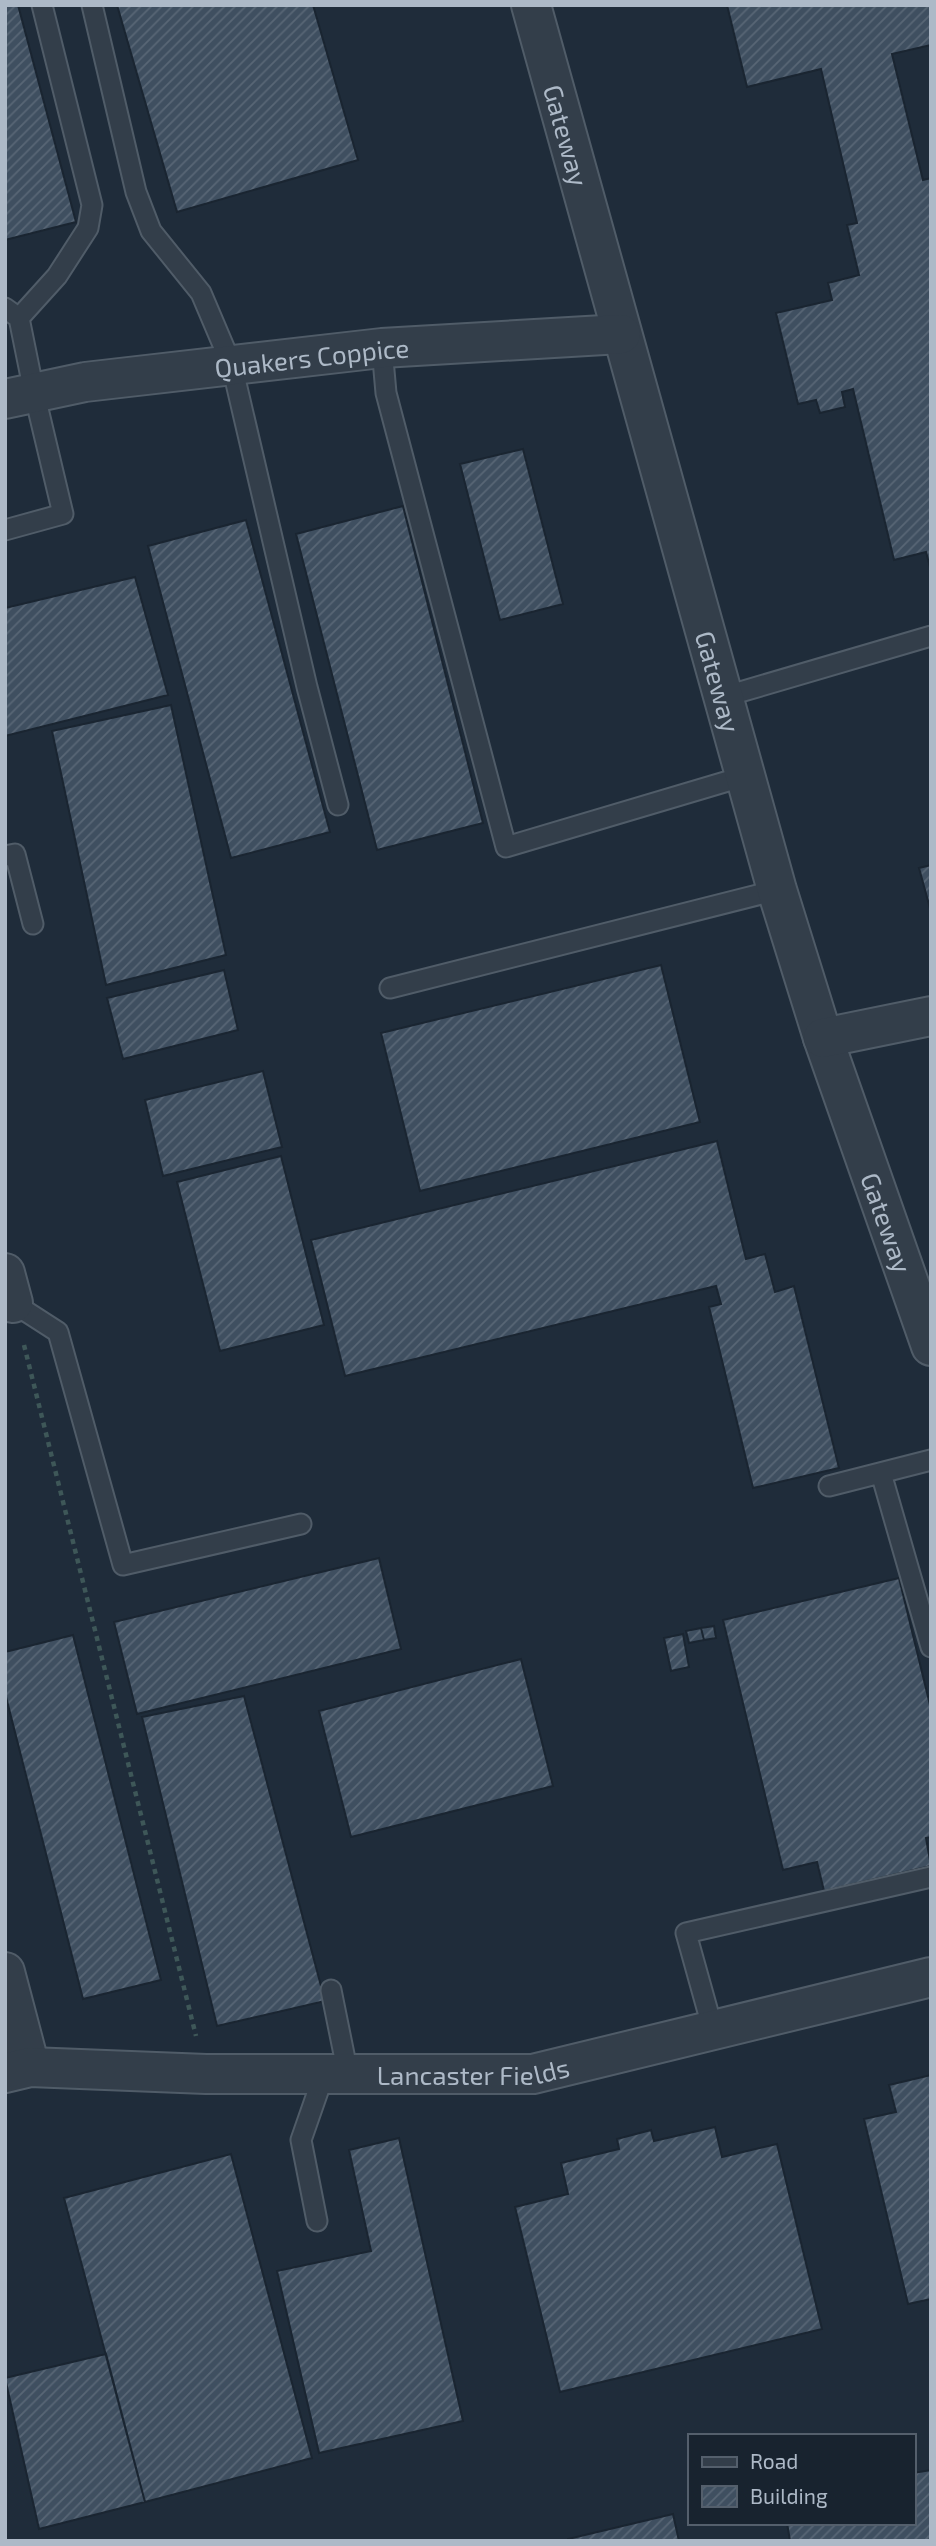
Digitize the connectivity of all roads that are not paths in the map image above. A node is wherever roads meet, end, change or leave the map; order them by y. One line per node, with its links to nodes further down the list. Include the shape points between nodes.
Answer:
1 (42, 5): 4 (lane, via 92,205 88,228 57,276)
2 (92, 5): 7 (lane, via 136,192 151,231 201,293)
3 (530, 6): 5 (street, Gateway)
4 (12, 313): 8 (lane)
5 (621, 334): 6 (street, Quakers Coppice); 11 (street, Gateway)
6 (382, 348): 7 (street, Quakers Coppice); 12 (lane, via 386,394 506,847)
7 (232, 366): 8 (street, Quakers Coppice, via 85,382); 13 (lane)
8 (19, 395): 9 (lane, via 63,514)
9 (5, 530)
10 (931, 636): 11 (lane)
11 (723, 697): 12 (street, Gateway)
12 (745, 776): 15 (street, Gateway)
13 (338, 805)
14 (5, 856): 16 (lane, via 15,854)
15 (777, 890): 17 (lane); 19 (street, Gateway)
16 (33, 924)
17 (390, 988)
18 (931, 1016): 19 (street)
19 (823, 1038): 21 (street, Gateway)
20 (9, 1288): 25 (lane, via 58,1332 123,1565)
21 (931, 1346)
22 (931, 1460): 23 (lane)
23 (881, 1473): 24 (lane); 26 (lane)
24 (829, 1486)
25 (301, 1524)
26 (931, 1647)
27 (931, 1877): 31 (lane, via 686,1933)
28 (5, 1972): 32 (street)
29 (931, 1977): 31 (street, Lancaster Fields)
30 (331, 1990): 33 (lane)
31 (713, 2030): 33 (street, Lancaster Fields, via 533,2074)
32 (18, 2070): 33 (street, Lancaster Fields)
33 (336, 2074): 34 (lane, via 301,2140)
34 (317, 2221)

